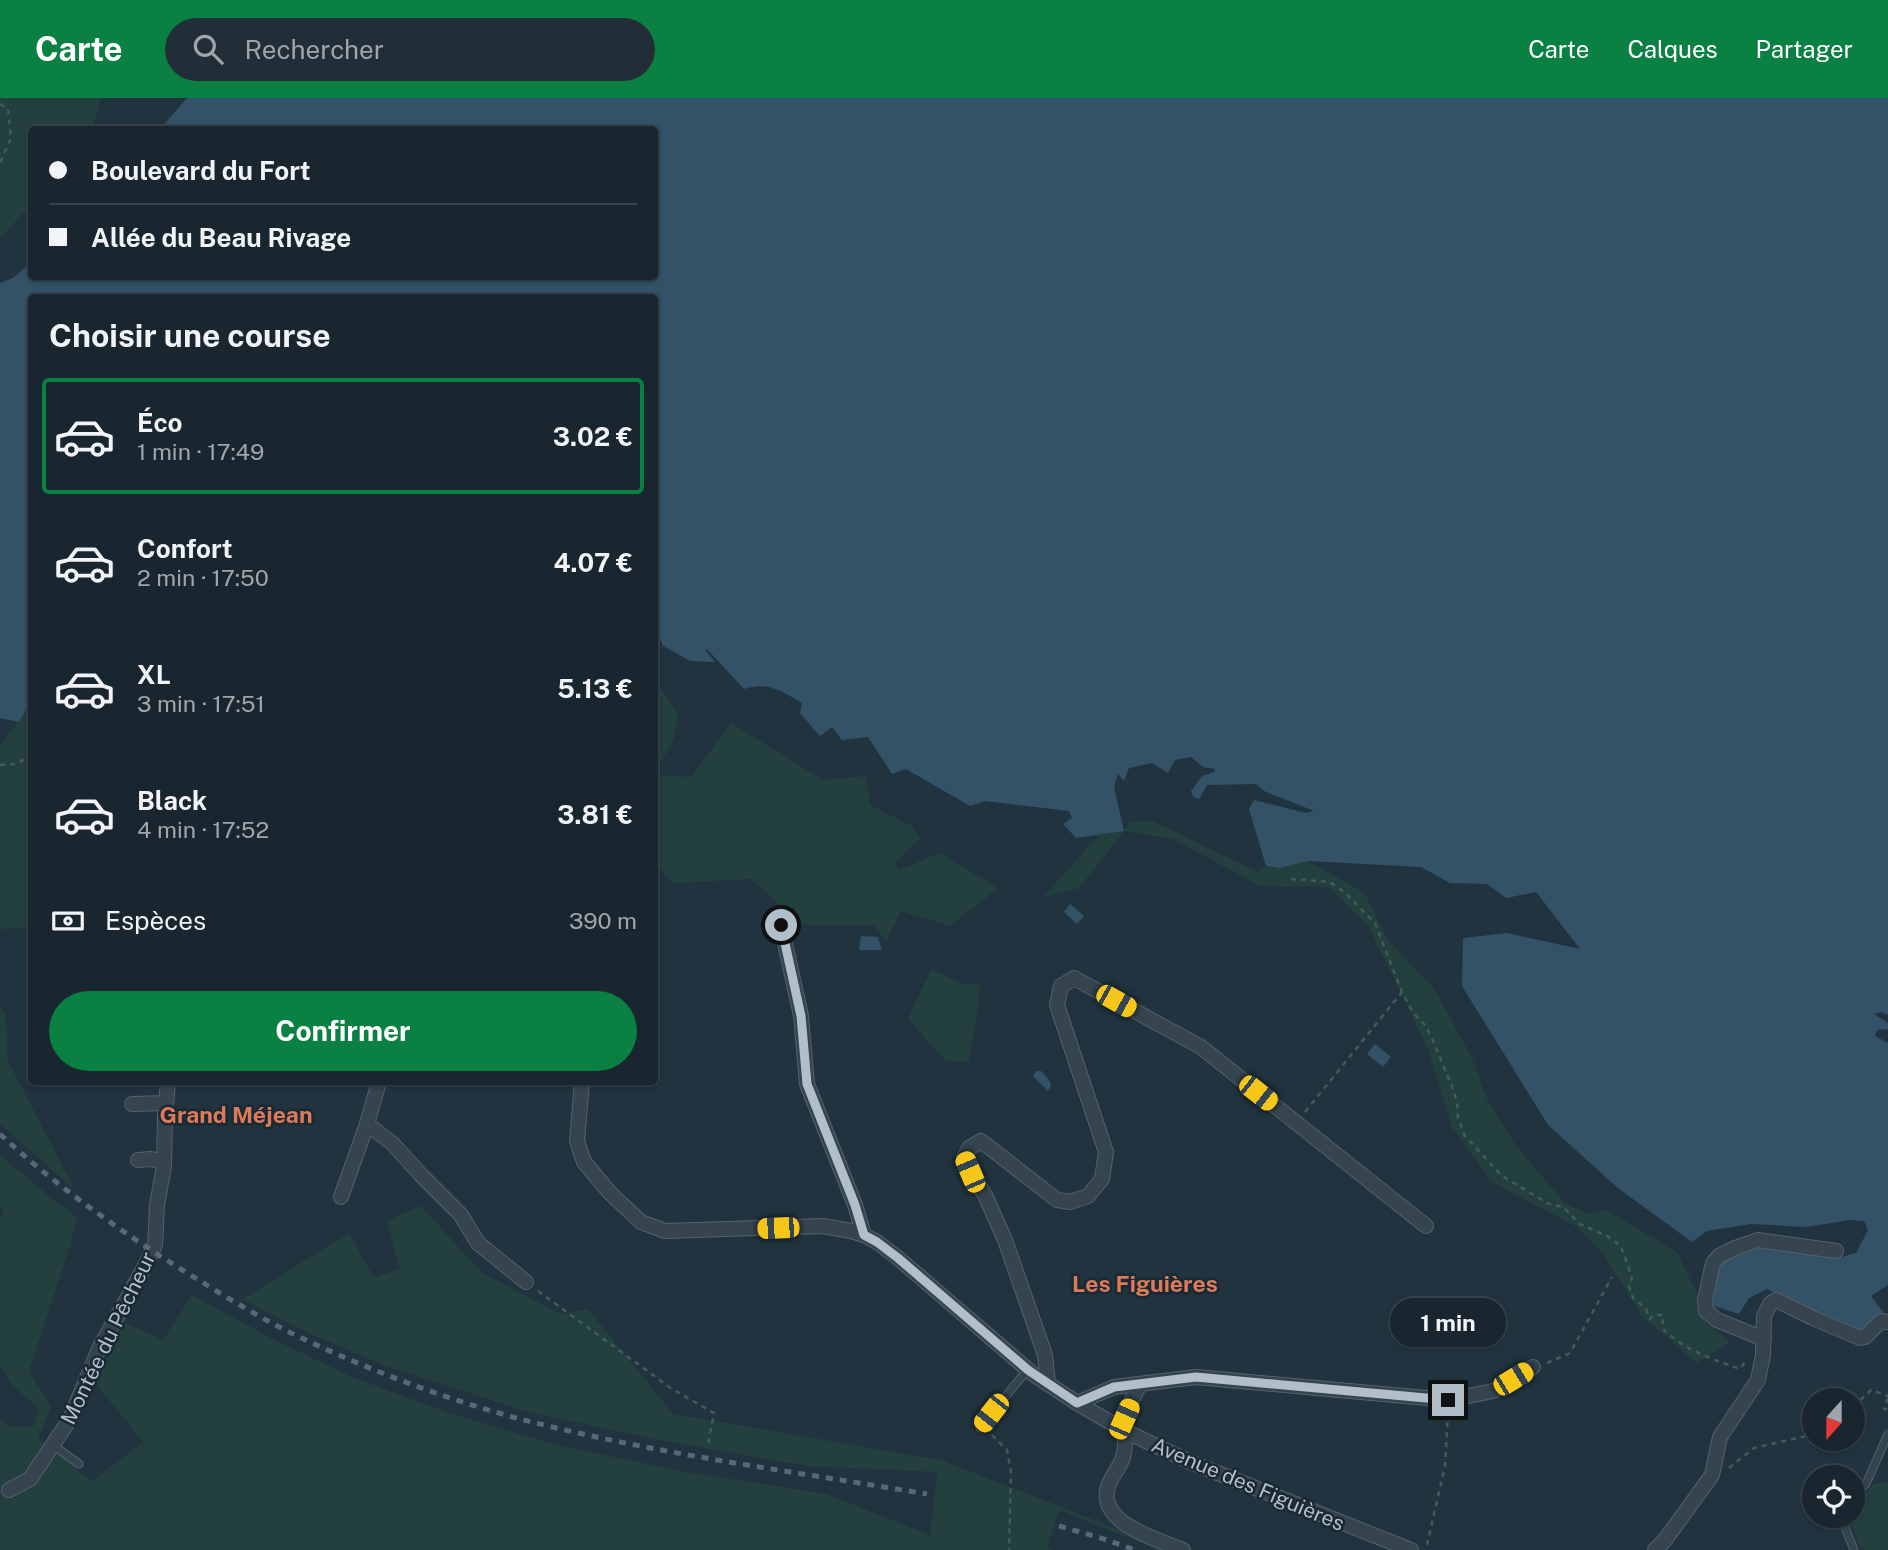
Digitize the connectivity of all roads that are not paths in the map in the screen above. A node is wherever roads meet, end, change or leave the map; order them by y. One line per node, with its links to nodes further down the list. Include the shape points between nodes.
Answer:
1 (781, 925): 12 (street, via 801,1016 807,1084)
2 (168, 1085): 5 (street, Montée du Pêcheur)
3 (378, 1085): 7 (street)
4 (582, 1085): 12 (street, via 576,1141 584,1162 641,1222 665,1231 823,1226)
5 (166, 1103): 6 (street); 9 (street, Montée du Pêcheur)
6 (132, 1104)
7 (367, 1124): 10 (street); 14 (street, via 393,1144 461,1215 478,1243)
8 (138, 1160): 9 (street)
9 (164, 1162): 25 (street, Montée du Pêcheur, via 155,1245)
10 (341, 1197)
11 (1426, 1226): 19 (street, via 1201,1047 1074,978 1061,986 1057,1005 1106,1152 1102,1179 1088,1196 1070,1202 1057,1200 981,1141 969,1148 964,1158 1004,1240 1045,1355)
12 (864, 1235): 18 (street, Avenue des Figuières, via 898,1258)
13 (1836, 1251): 16 (street, via 1759,1240 1735,1248 1713,1263 1706,1311)
14 (526, 1282)
15 (1888, 1322): 16 (street, via 1881,1321 1860,1338 1776,1300 1764,1316)
16 (1764, 1339): 32 (street, via 1758,1380 1720,1437 1712,1475)
17 (1533, 1367): 20 (street, via 1493,1391 1448,1400 1196,1377)
18 (1028, 1370): 19 (street, Avenue des Figuières); 22 (lane)
19 (1048, 1384): 21 (street, Avenue des Figuières)
20 (1140, 1384): 21 (street, via 1114,1387); 23 (street, via 1124,1419)
21 (1077, 1403): 23 (street, Avenue des Figuières)
22 (980, 1428)
23 (1125, 1431): 30 (street, via 1122,1460 1106,1495 1110,1507 1128,1527); 31 (street, Avenue des Figuières, via 1190,1462)
24 (1888, 1434): 27 (lane)
25 (53, 1445): 26 (lane); 28 (street, Montée du Pêcheur, via 30,1479)
26 (79, 1464)
27 (1865, 1485)
28 (9, 1490)
29 (1845, 1528): 33 (lane)
30 (1183, 1550)
31 (1411, 1550)
32 (1655, 1550)
33 (1854, 1550)

